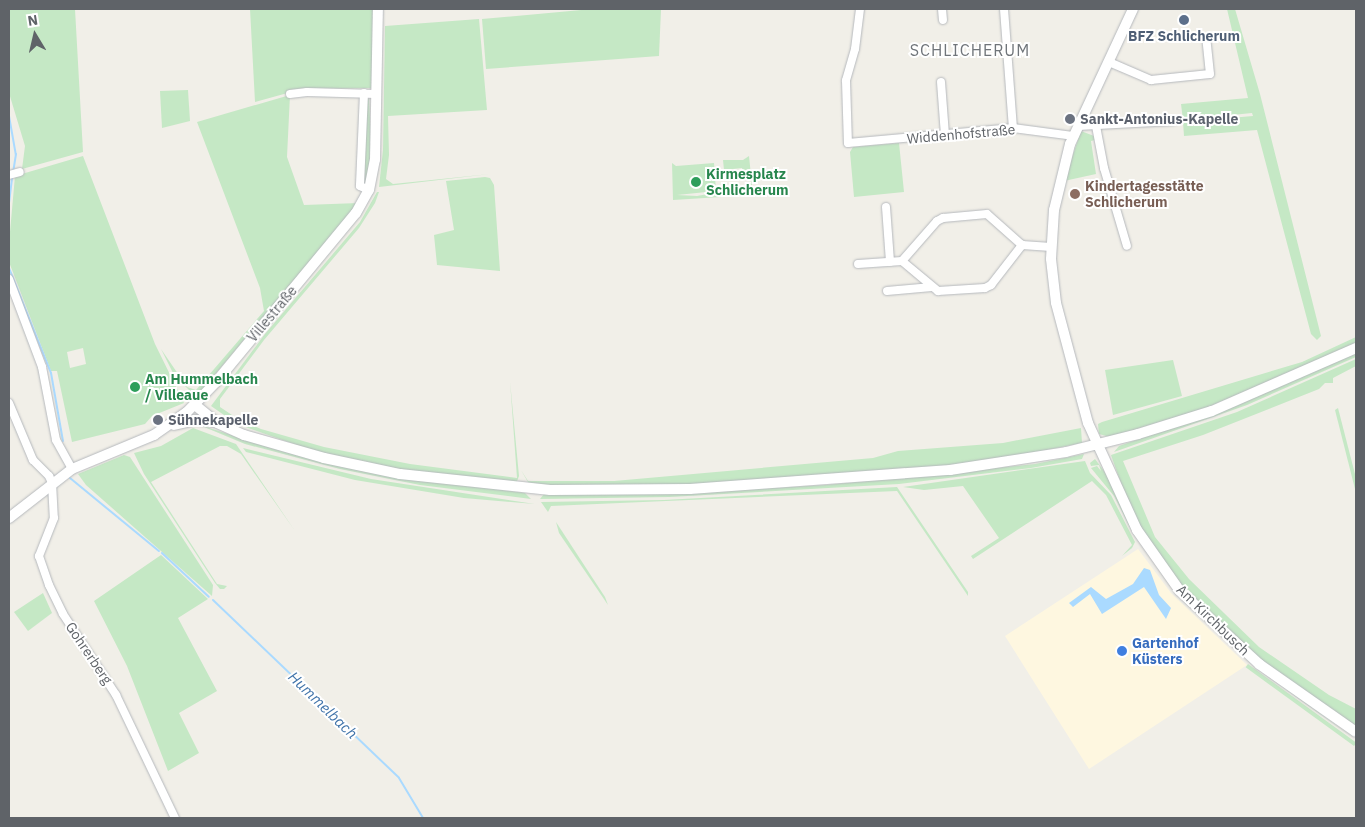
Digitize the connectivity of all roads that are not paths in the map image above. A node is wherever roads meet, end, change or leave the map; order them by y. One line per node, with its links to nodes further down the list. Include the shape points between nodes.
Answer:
1 (378, 9): 12 (main road, Villestraße)
2 (860, 9): 17 (street, Widdenhofstraße, via 846,81 848,143)
3 (942, 9): 6 (street)
4 (1004, 9): 15 (street)
5 (1133, 9): 8 (main road, Am Kirchbusch)
6 (943, 20)
7 (1208, 43): 8 (street, via 1210,74 1151,80)
8 (1109, 62): 16 (main road, Am Kirchbusch)
9 (941, 82): 17 (street)
10 (364, 93): 11 (street); 12 (street); 20 (street, via 360,186)
11 (290, 94)
12 (376, 94): 20 (main road, Villestraße, via 375,160)
13 (1174, 121): 14 (street, Widdenhofstraße)
14 (1096, 126): 16 (street, Widdenhofstraße); 23 (street, via 1104,168)
15 (1013, 128): 16 (street, Widdenhofstraße); 17 (street, Widdenhofstraße)
16 (1076, 131): 24 (main road, Am Kirchbusch, via 1057,190)
17 (945, 135)
18 (20, 172): 19 (street)
19 (9, 175)
20 (369, 190): 33 (main road, Villestraße, via 352,218)
21 (886, 207): 26 (street)
22 (1022, 245): 24 (street); 25 (street, via 989,215 943,218); 29 (street, via 989,286 942,291)
23 (1127, 246)
24 (1051, 247): 36 (main road, Am Kirchbusch, via 1057,313)
25 (902, 261): 26 (street); 29 (street)
26 (890, 262): 27 (street)
27 (858, 264)
28 (9, 280): 37 (street, via 42,366 56,440)
29 (932, 287): 30 (street)
30 (887, 291)
31 (1356, 348): 36 (main road, via 1212,410)
32 (9, 404): 38 (street, via 33,460)
33 (195, 404): 34 (main road); 35 (main road, Villestraße)
34 (216, 423): 35 (main road, via 195,420); 36 (main road, via 273,444 376,469 474,484 570,491 690,489 892,475 999,464)
35 (168, 427): 37 (main road, Villestraße)
36 (1098, 445): 40 (main road, Am Kirchbusch, via 1137,530 1180,591 1259,664)
37 (72, 469): 38 (main road, Villestraße)
38 (52, 483): 39 (main road, Villestraße); 41 (street, Gohrerberg, via 54,518 40,553 43,571 62,614 116,695)
39 (9, 518)
40 (1356, 732)
41 (174, 818)

